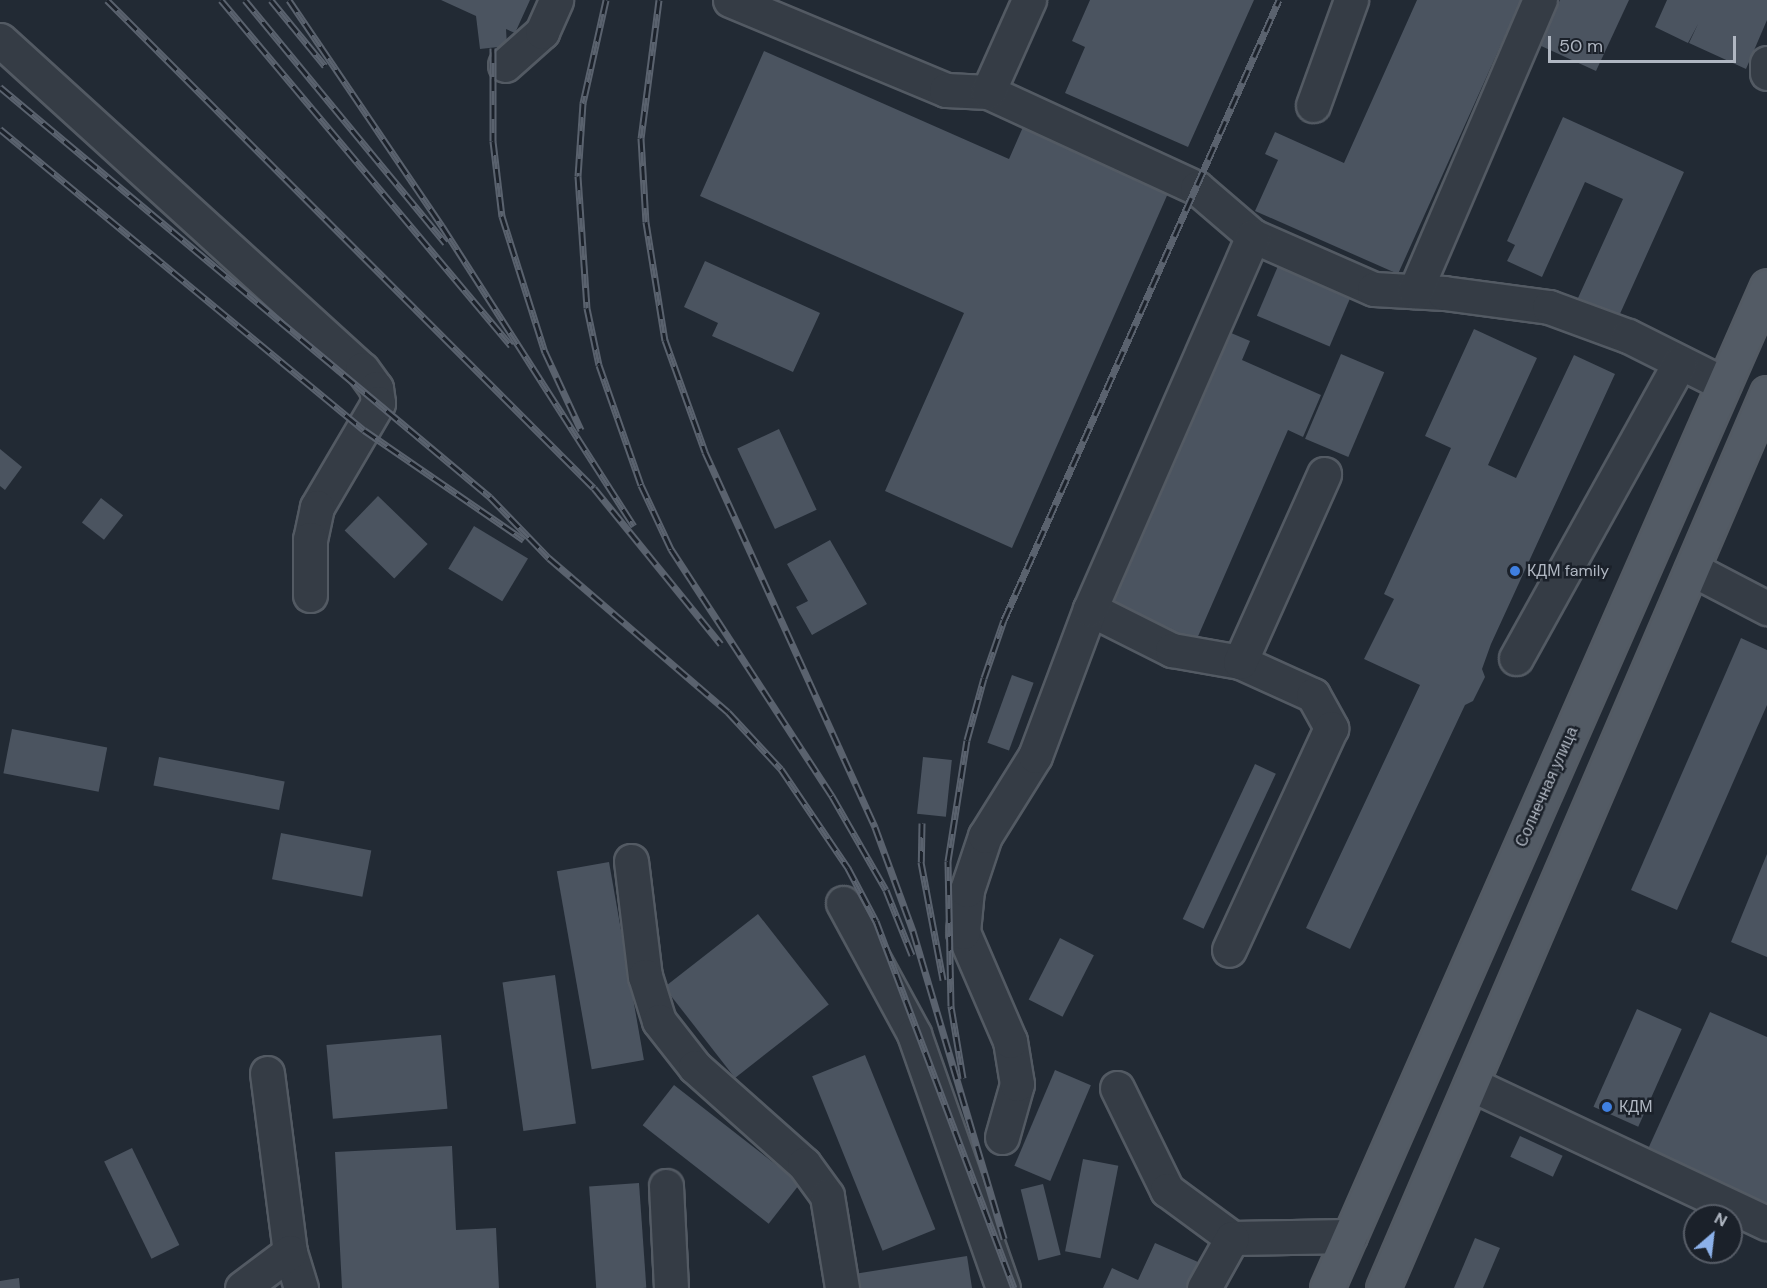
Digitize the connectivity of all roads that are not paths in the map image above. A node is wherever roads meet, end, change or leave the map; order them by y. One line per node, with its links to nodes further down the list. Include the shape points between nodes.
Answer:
1 (556, 0): 8 (lane, via 542,32)
2 (730, 0): 10 (lane, via 946,90)
3 (1029, 0): 10 (lane)
4 (1351, 0): 11 (lane)
5 (1540, 0): 14 (lane)
6 (0, 40): 20 (lane, via 362,369 376,388 378,404 316,507 310,539)
7 (1767, 63): 9 (lane)
8 (505, 65)
9 (1767, 74)
10 (988, 92): 12 (lane, via 1197,188)
11 (1313, 105)
12 (1253, 236): 14 (lane, via 1374,290); 22 (lane)
13 (1767, 286): 16 (main road, Солнечная улица)
14 (1414, 291): 15 (lane, via 1549,307 1628,336)
15 (1680, 362): 16 (lane); 23 (lane)
16 (1724, 384): 34 (main road, Солнечная улица)
17 (1767, 393): 19 (main road)
18 (1324, 474): 24 (lane)
19 (1692, 569): 21 (lane); 29 (main road)
20 (310, 595)
21 (1767, 608)
22 (1090, 609): 24 (lane, via 1172,650); 31 (lane, via 1035,756 986,836 967,890 963,932 1010,1041 1017,1084)
23 (1516, 658)
24 (1240, 662): 27 (lane, via 1313,695 1331,728)
25 (631, 861): 40 (lane, via 645,976 660,1021 695,1067 804,1164 827,1196)
26 (843, 903): 41 (lane, via 914,1034)
27 (1229, 950)
28 (267, 1072): 36 (lane)
29 (1470, 1084): 33 (lane); 44 (main road)
30 (1117, 1088): 35 (lane, via 1167,1190)
31 (1002, 1137)
32 (666, 1186): 39 (lane)
33 (1767, 1223)
34 (1350, 1236): 35 (lane); 43 (main road, Солнечная улица)
35 (1232, 1238): 42 (lane)
36 (290, 1252): 37 (lane); 38 (lane)
37 (242, 1288)
38 (301, 1288)
39 (671, 1288)
40 (842, 1288)
41 (1003, 1288)
42 (1204, 1288)
43 (1327, 1288)
44 (1383, 1288)

